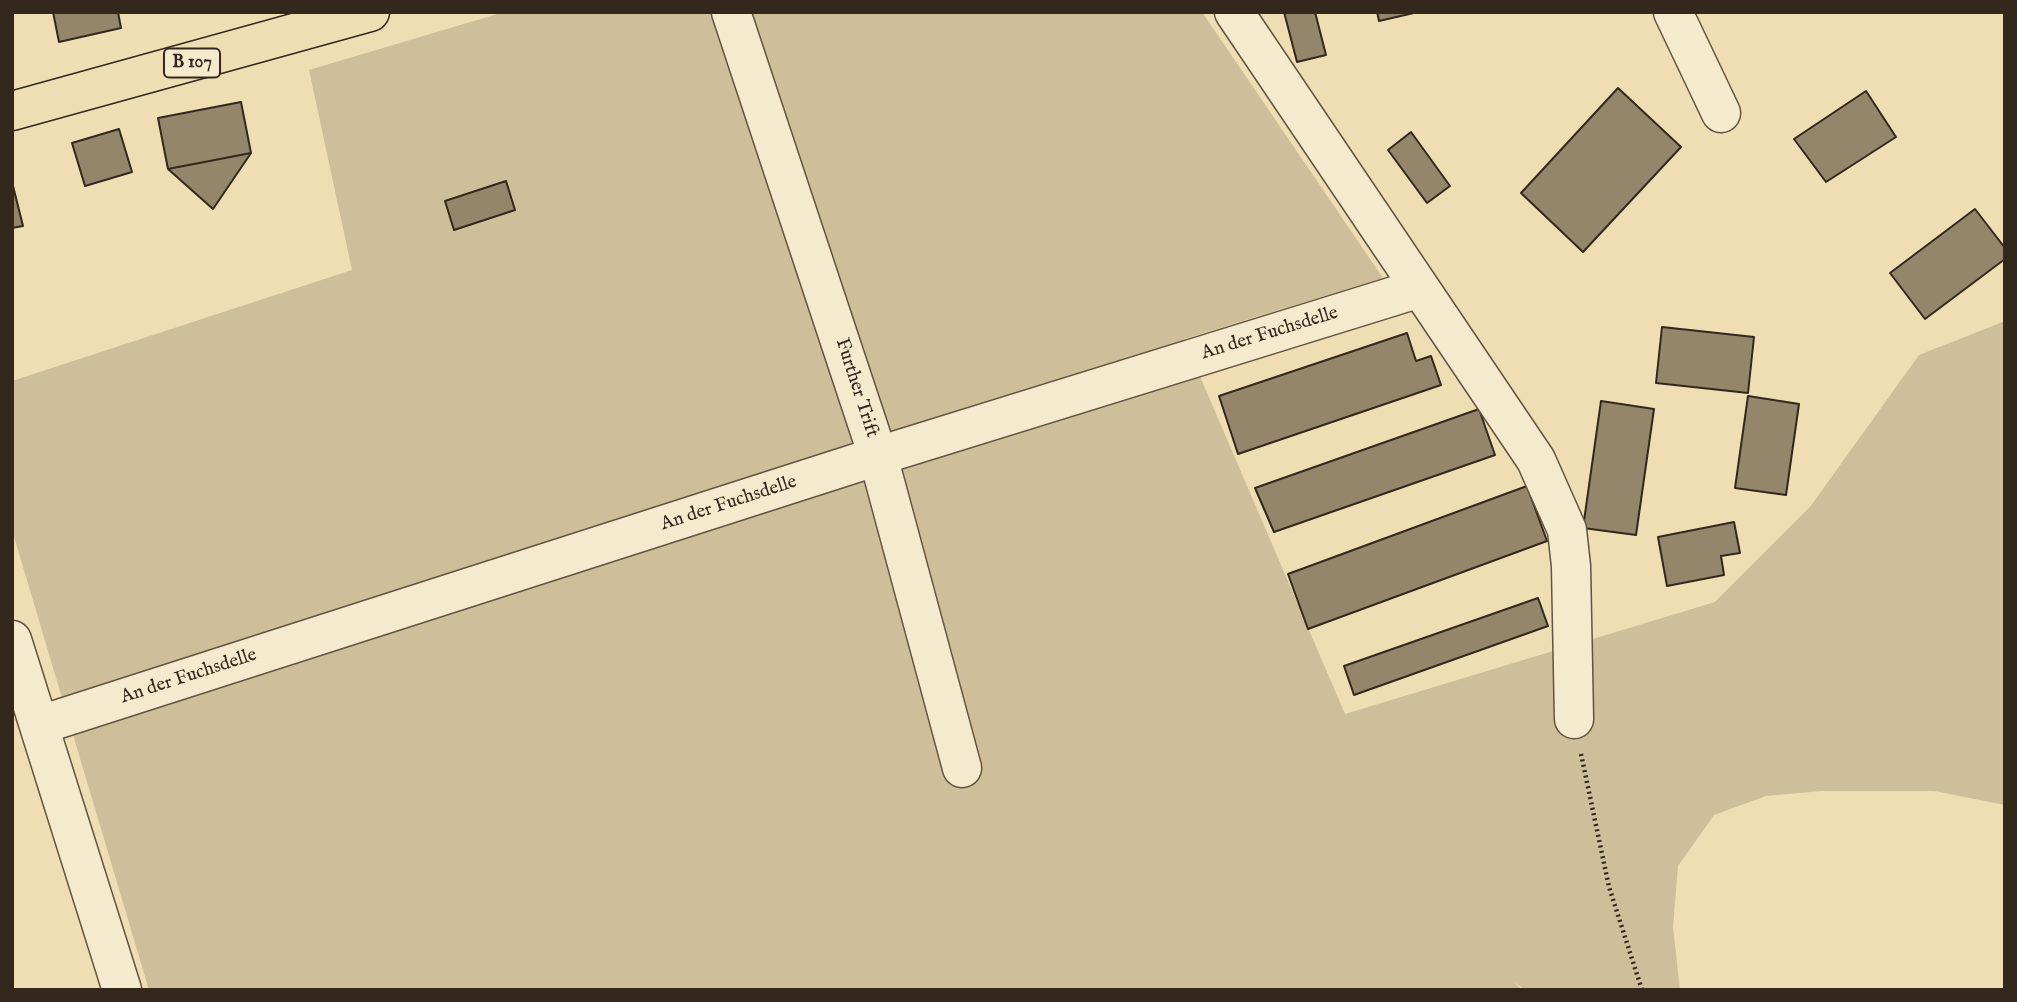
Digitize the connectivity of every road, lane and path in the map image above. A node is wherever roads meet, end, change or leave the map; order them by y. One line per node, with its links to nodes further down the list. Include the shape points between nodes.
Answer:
1 (370, 12): 5 (main road, B 107)
2 (731, 12): 8 (street, Further Trift)
3 (1234, 12): 7 (street)
4 (1673, 12): 6 (street, via 1706,67)
5 (12, 111)
6 (1721, 113)
7 (1420, 288): 8 (street, An der Fuchsdelle); 10 (street, via 1519,431 1567,530)
8 (878, 456): 11 (street, An der Fuchsdelle); 12 (street, Further Trift)
9 (12, 640): 11 (street)
10 (1574, 719): 14 (path, via 1609,887)
11 (40, 725): 13 (street)
12 (962, 768)
13 (122, 990)
14 (1642, 990)

